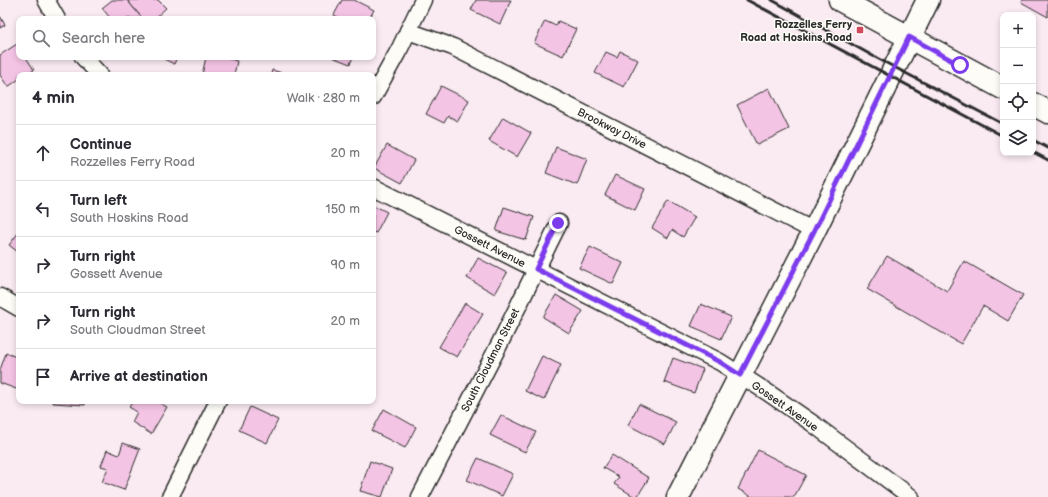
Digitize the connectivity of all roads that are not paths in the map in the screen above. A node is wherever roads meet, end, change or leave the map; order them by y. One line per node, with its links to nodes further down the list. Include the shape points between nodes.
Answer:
1 (46, 0): 5 (street)
2 (422, 0): 6 (street)
3 (840, 0): 7 (street)
4 (928, 0): 7 (street)
5 (55, 16)
6 (408, 31): 11 (street); 16 (street, Brookway Drive, via 453,47)
7 (909, 37): 10 (street); 16 (street)
8 (86, 60): 9 (street)
9 (97, 72)
10 (1000, 86)
11 (376, 92)
12 (1036, 106): 13 (street)
13 (1048, 112)
14 (376, 189): 17 (street, Gossett Avenue)
15 (558, 223): 17 (street, South Cloudman Street)
16 (814, 231): 20 (street)
17 (536, 269): 20 (street, Gossett Avenue, via 720,362); 24 (street, South Cloudman Street)
18 (0, 297): 19 (street)
19 (16, 306)
20 (740, 375): 22 (street, Gossett Avenue, via 812,423); 25 (street)
21 (216, 404): 23 (street)
22 (905, 495)
23 (170, 497)
24 (420, 497)
25 (678, 497)

